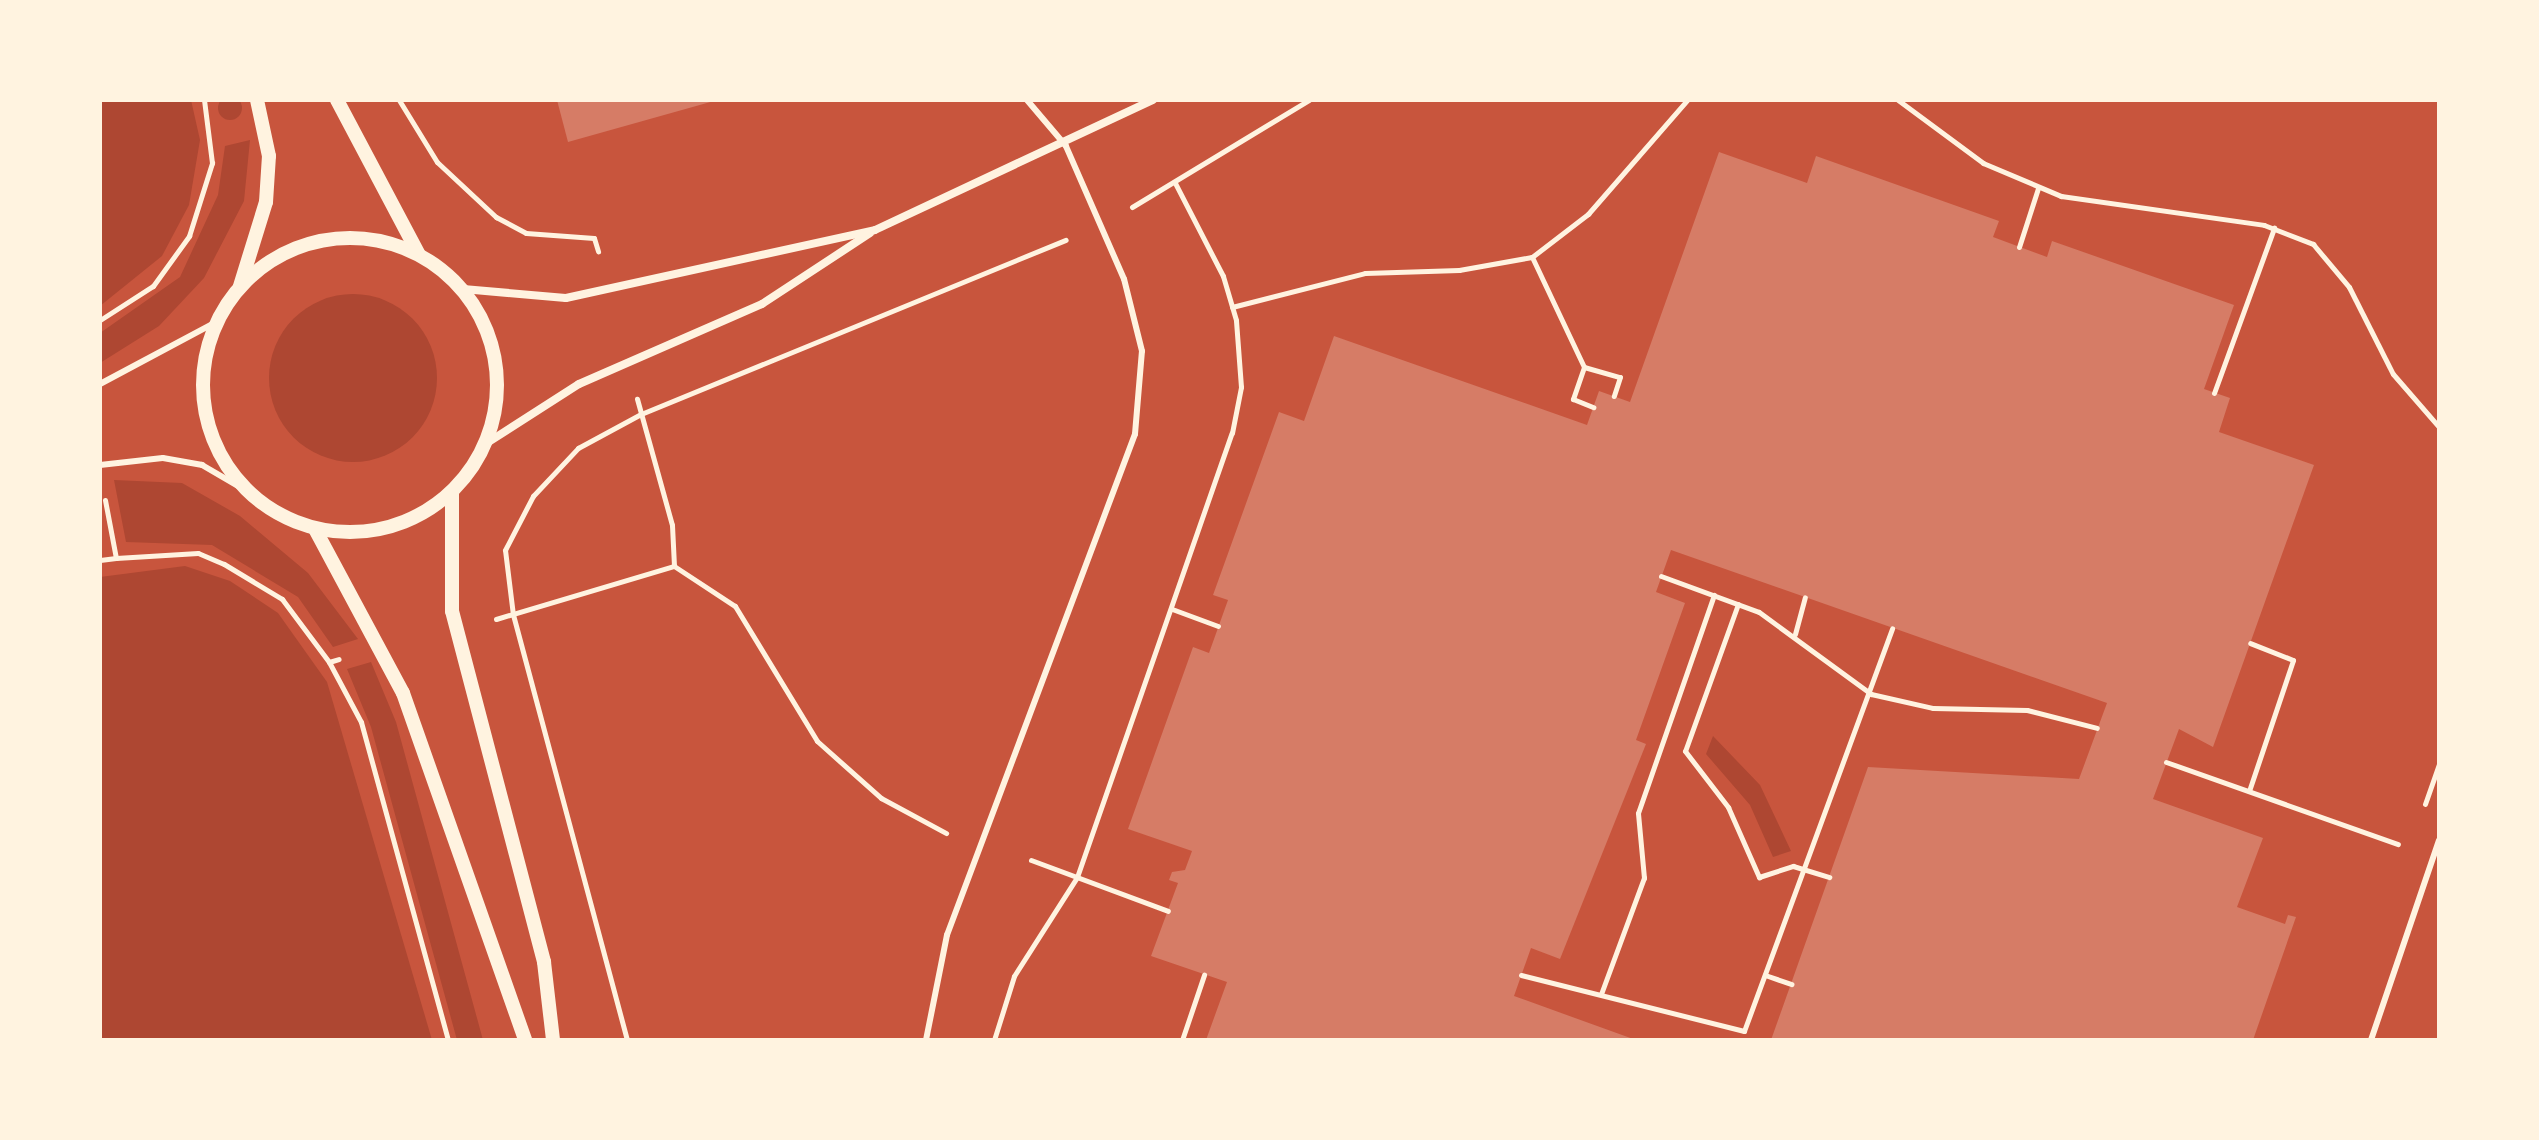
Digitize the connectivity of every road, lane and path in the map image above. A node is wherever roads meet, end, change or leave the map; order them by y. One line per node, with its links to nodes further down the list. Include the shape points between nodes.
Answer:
1 (204, 100): 23 (path, via 212,163 189,236 153,286)
2 (257, 100): 20 (street, via 269,156 266,202)
3 (337, 100): 17 (street)
4 (399, 100): 19 (path, via 414,133 463,191 526,233 594,238)
5 (1027, 100): 10 (lane)
6 (1153, 100): 10 (street)
7 (1309, 100): 11 (path)
8 (1687, 100): 18 (path, via 1588,214)
9 (1898, 100): 12 (path, via 1983,163)
10 (1066, 146): 13 (lane); 15 (street)
11 (1175, 183): 13 (path); 22 (path)
12 (2038, 188): 14 (path, via 2124,210); 16 (path)
13 (1096, 228): 31 (path); 76 (lane, via 1124,279 1142,351 1135,434 947,935)
14 (2274, 228): 28 (path); 32 (path, via 2313,244 2334,265 2393,374)
15 (875, 230): 21 (street, via 566,298); 33 (street, via 762,304 579,384)
16 (2019, 247)
17 (418, 253): 20 (street, via 372,239 323,239 277,257); 21 (street)
18 (1532, 257): 22 (path, via 1459,270 1365,273); 25 (path)
19 (600, 261)
20 (239, 287): 24 (street)
21 (463, 289): 33 (street, via 485,323 496,362 497,404)
22 (1232, 307): 46 (path, via 1241,387 1232,433)
23 (100, 320)
24 (216, 322): 26 (lane); 36 (street, via 203,366 204,411 218,453)
25 (1584, 367): 29 (path, via 1620,377); 30 (path, via 1573,399)
26 (100, 384)
27 (635, 393): 31 (path)
28 (2214, 393)
29 (1614, 396)
30 (1593, 407)
31 (641, 414): 41 (path, via 672,525); 47 (path, via 578,448 533,496 505,550)
32 (2439, 427)
33 (487, 443): 37 (street)
34 (100, 465): 36 (lane, via 163,458 202,465)
35 (102, 483): 39 (path)
36 (245, 490): 38 (street, via 277,515)
37 (452, 493): 38 (street, via 411,519 364,533); 74 (street, via 452,611 544,962)
38 (315, 529): 73 (street, via 403,693)
39 (116, 558): 40 (path); 54 (path, via 198,553 224,564 282,599)
40 (100, 560)
41 (674, 566): 47 (path); 59 (path, via 735,606 817,741 881,798)
42 (1661, 576): 43 (path)
43 (1714, 595): 45 (path); 71 (path, via 1638,813 1644,878)
44 (1805, 597): 51 (path)
45 (1738, 604): 51 (path); 63 (path, via 1685,751 1728,807 1759,877)
46 (1172, 609): 49 (path); 64 (path)
47 (513, 615): 48 (path); 75 (path)
48 (489, 621)
49 (1218, 626)
50 (1892, 628): 55 (path)
51 (1795, 634): 55 (path)
52 (2250, 643): 58 (path, via 2293,660)
53 (353, 656): 54 (path)
54 (329, 662): 72 (path, via 361,722)
55 (1871, 694): 56 (path, via 1933,708 2027,710); 63 (path)
56 (2097, 728)
57 (2166, 762): 58 (path)
58 (2249, 791): 61 (path)
59 (956, 836)
60 (2439, 840): 79 (lane)
61 (2410, 848)
62 (1031, 860): 64 (path)
63 (1804, 870): 65 (path); 69 (path)
64 (1077, 877): 66 (path); 77 (path, via 1014,976)
65 (1829, 877)
66 (1168, 911)
67 (1204, 975): 78 (path)
68 (1521, 975): 71 (path)
69 (1765, 975): 70 (path); 71 (path, via 1744,1031)
70 (1791, 984)
71 (1601, 994)
72 (448, 1040)
73 (525, 1040)
74 (553, 1040)
75 (627, 1040)
76 (926, 1040)
77 (994, 1040)
78 (1182, 1040)
79 (2371, 1040)

